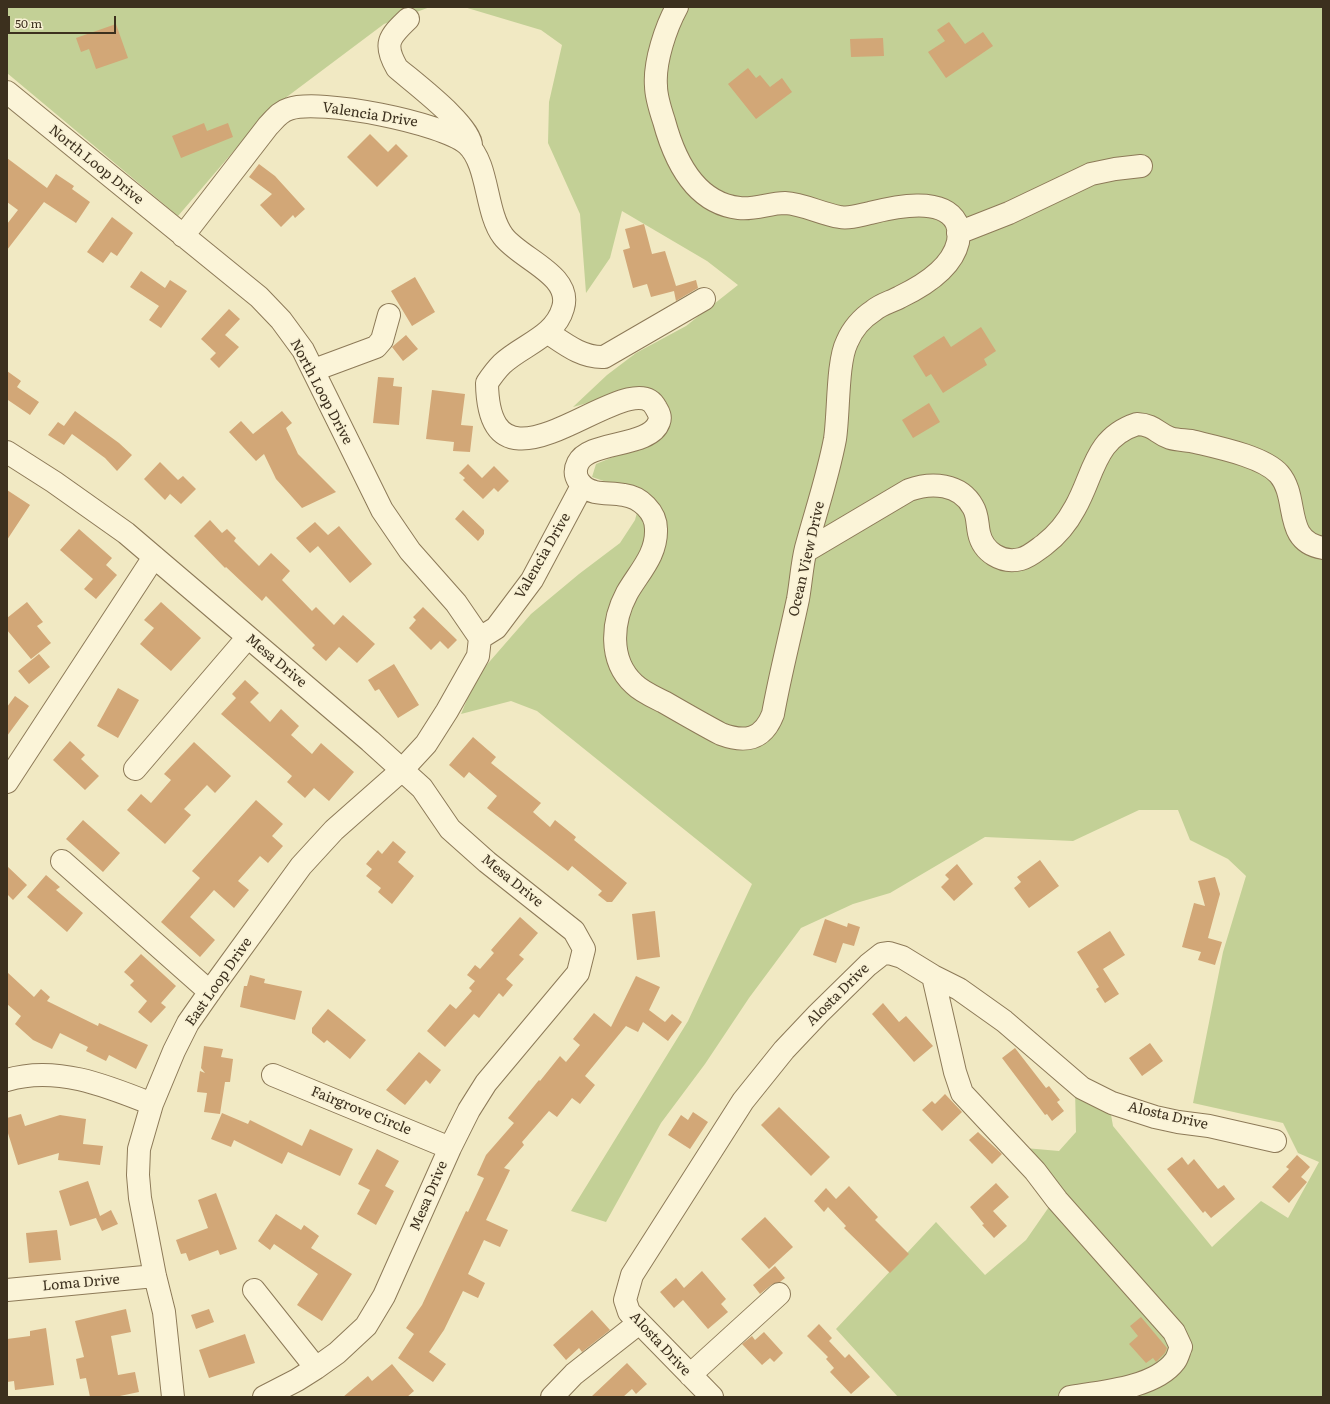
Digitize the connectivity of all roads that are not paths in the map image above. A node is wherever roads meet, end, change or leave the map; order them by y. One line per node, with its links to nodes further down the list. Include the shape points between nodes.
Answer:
1 (677, 7): 6 (street, via 661,51 656,87 671,147 684,171 703,192 726,205 738,208 784,203 840,217 898,208 934,206 945,210 953,217 958,225)
2 (408, 19): 4 (street, via 391,37 388,46 391,57 397,68 458,121 469,136 472,144)
3 (7, 92): 7 (street, North Loop Drive)
4 (470, 148): 7 (street, Valencia Drive, via 466,143 423,124 391,116 320,106 290,108 280,112 268,126); 10 (street, via 475,154 495,222 503,236 520,253 554,276 563,290 564,307 553,328)
5 (1141, 166): 6 (street, via 1091,174 1009,213)
6 (958, 233): 15 (street, Ocean View Drive, via 954,252 947,264 916,289 871,312 845,344 830,465)
7 (183, 236): 11 (street, North Loop Drive, via 259,298 281,320)
8 (704, 299): 10 (street, via 604,357 592,358 575,351)
9 (389, 315): 11 (street, via 382,340 376,347)
10 (548, 332): 13 (street, via 502,364 486,383 487,401 493,421 503,433 525,439 550,433 630,399 650,401 660,416 657,425 646,435 582,458 575,471 576,478)
11 (314, 370): 18 (street, North Loop Drive, via 382,510 410,551 456,603)
12 (7, 452): 16 (street, Mesa Drive, via 54,482)
13 (582, 486): 15 (street, Ocean View Drive, via 593,492 626,495 638,500 648,508 656,523 656,542 651,555 627,593 616,622 616,652 625,674 639,688 734,739 744,740 762,732 773,714); 18 (street, Valencia Drive, via 532,580 496,628)
14 (1323, 548): 15 (street, via 1311,544 1301,536 1295,524 1289,491 1279,474 1272,468 1243,456 1190,441 1169,438 1156,429 1137,424 1108,441 1100,451 1076,508 1066,522 1049,541 1024,558 1008,560 989,551 979,533 978,519 969,500 959,492 938,485 923,485 909,490)
15 (806, 551)
16 (154, 557): 17 (street, Mesa Drive); 21 (street)
17 (248, 637): 19 (street); 20 (street, Mesa Drive)
18 (480, 638): 20 (street, East Loop Drive, via 478,656 447,711 426,744)
19 (136, 770)
20 (402, 770): 24 (street, East Loop Drive, via 339,826 301,866); 29 (street, Mesa Drive, via 422,788 450,829 574,931 584,949 578,973 486,1083)
21 (7, 782)
22 (62, 861): 24 (street)
23 (933, 976): 28 (street, Alosta Drive, via 959,989 1004,1021 1082,1088 1106,1100 1178,1122 1209,1126); 34 (street, Alosta Drive, via 902,957 889,953 882,954 784,1050 743,1101 632,1275 625,1300 629,1312); 41 (street, via 962,1092 1035,1171 1057,1200 1174,1332 1181,1346 1176,1360 1161,1375 1119,1388)
24 (210, 992): 27 (street, East Loop Drive, via 188,1024 174,1051)
25 (9, 1073): 27 (street, via 85,1080)
26 (273, 1075): 29 (street, Fairgrove Circle)
27 (152, 1104): 30 (street, East Loop Drive, via 139,1149 138,1175)
28 (1275, 1141)
29 (450, 1148): 35 (street, Mesa Drive, via 384,1296 366,1326 337,1353)
30 (155, 1276): 31 (street, Loma Drive); 37 (street, East Loop Drive, via 164,1312)
31 (7, 1290)
32 (254, 1290): 35 (street)
33 (779, 1294): 36 (street)
34 (638, 1323): 36 (street, Alosta Drive); 39 (street, via 574,1374)
35 (316, 1368): 38 (street, Mesa Drive)
36 (690, 1375): 40 (street, Alosta Drive)
37 (173, 1397)
38 (264, 1397)
39 (552, 1397)
40 (712, 1397)
41 (1070, 1397)

